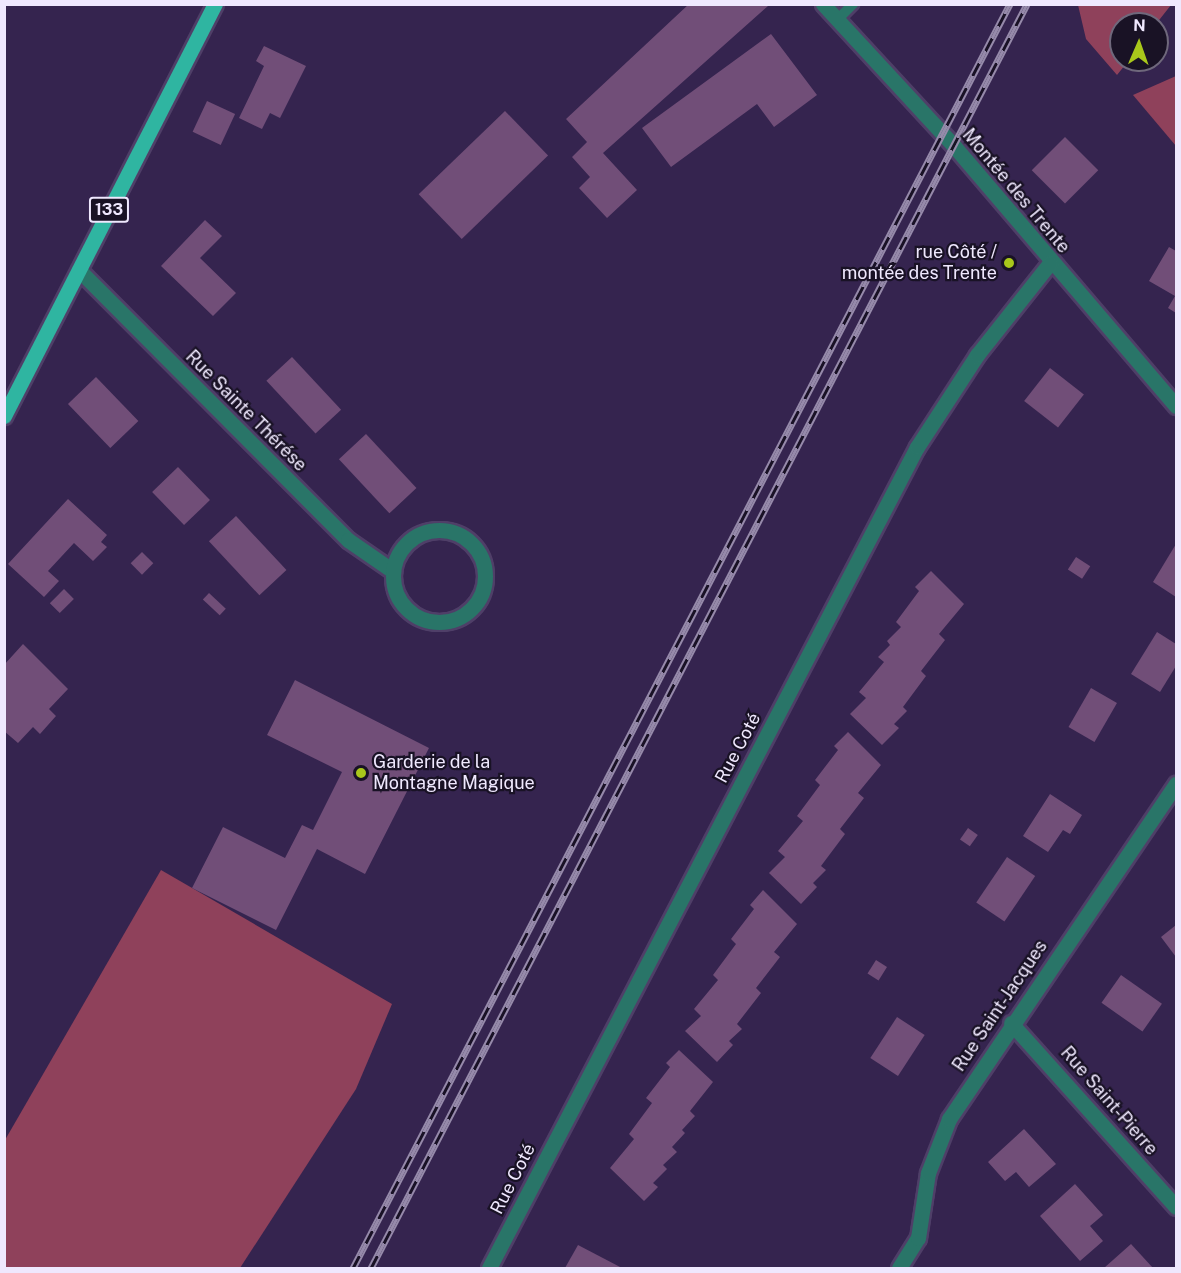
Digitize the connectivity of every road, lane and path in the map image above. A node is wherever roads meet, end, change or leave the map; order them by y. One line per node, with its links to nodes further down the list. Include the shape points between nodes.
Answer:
1 (215, 4): 6 (main road, 133)
2 (823, 4): 4 (street, Montée des Trente)
3 (853, 4): 4 (lane)
4 (837, 20): 5 (street, Montée des Trente, via 954,146)
5 (1050, 263): 7 (street, Montée des Trente); 13 (street, Rue Coté, via 977,355 917,447)
6 (79, 270): 8 (main road, 133); 9 (street, Rue Sainte Thérése, via 348,540)
7 (1176, 406)
8 (4, 416)
9 (393, 571): 9 (street, via 393,586 408,611 435,623 463,616 475,606 485,577 476,548 464,538 434,530 406,543)
10 (1174, 794): 11 (street, Rue Saint-Jacques)
11 (1011, 1023): 12 (street, Rue Saint-Pierre); 14 (street, Rue Saint-Jacques, via 939,1139 928,1173 918,1238)
12 (1176, 1207)
13 (489, 1269)
14 (899, 1269)

